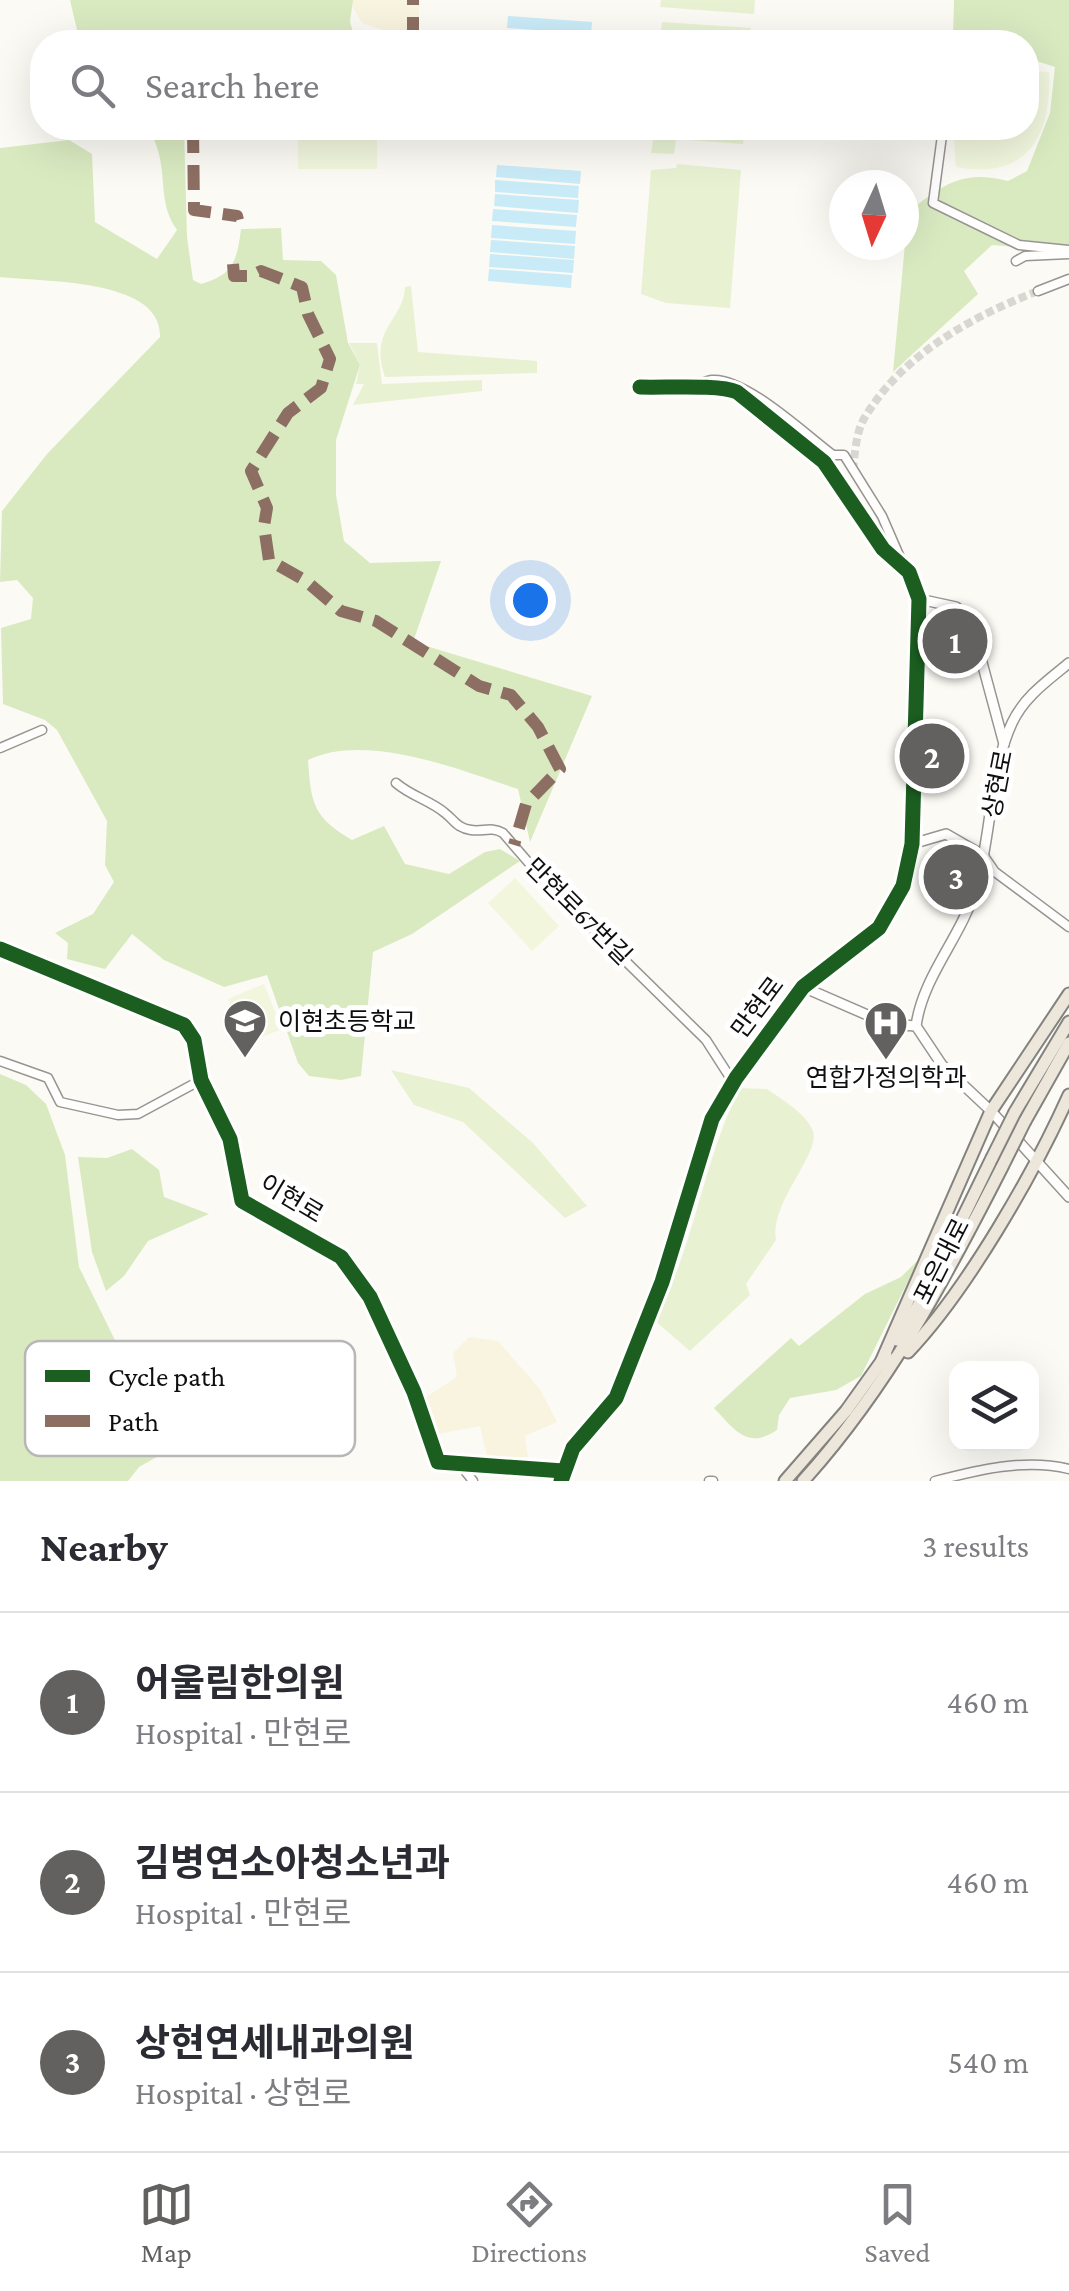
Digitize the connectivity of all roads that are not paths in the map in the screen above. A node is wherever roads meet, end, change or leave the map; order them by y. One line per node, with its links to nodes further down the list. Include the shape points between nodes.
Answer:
1 (942, 140): 2 (street, via 934,203 1018,245)
2 (1069, 252): 3 (street)
3 (1016, 261)
4 (1069, 279): 5 (street)
5 (1038, 291)
6 (640, 386): 7 (street)
7 (684, 390): 8 (street, via 720,387 746,398 824,462 883,549); 8 (street, via 726,382 833,455 844,455)
8 (903, 566): 9 (street, 만현로)
9 (919, 599): 12 (street, via 956,607 970,618); 15 (street, 만현로)
10 (1069, 663): 12 (street, 상현로, via 1027,698)
11 (42, 730): 13 (street)
12 (1004, 744): 16 (street, 상현로)
13 (0, 748)
14 (396, 783): 26 (street, 만현로67번길, via 446,813 452,824 503,832 706,1040)
15 (912, 844): 16 (street, via 946,834); 19 (street, 만현로, via 903,886 879,928)
16 (984, 856): 17 (street, via 995,872); 22 (street, 상현로, via 972,900 920,998)
17 (1069, 926)
18 (0, 948): 25 (street, 이현로, via 184,1025 194,1040)
19 (804, 986): 22 (street, via 888,1024); 26 (street, 만현로)
20 (1069, 994): 28 (main road)
21 (1069, 1022): 29 (main road, 포은대로, bridge)
22 (916, 1026): 28 (street, via 942,1065)
23 (1069, 1043): 29 (main road, bridge)
24 (0, 1061): 25 (street, via 48,1078 60,1102 129,1115)
25 (201, 1080): 33 (street, 이현로, via 230,1139 242,1201 341,1257 370,1298 414,1392 432,1456)
26 (733, 1082): 36 (street, 만현로, via 712,1119 665,1272 616,1398 573,1448)
27 (1069, 1095): 30 (main road)
28 (991, 1111): 30 (street); 32 (main road)
29 (997, 1162): 32 (main road, 포은대로, via 930,1308)
30 (1036, 1162): 31 (street); 32 (main road, via 950,1299)
31 (1069, 1197)
32 (886, 1365): 37 (main road, 포은대로); 37 (main road, 포은대로, via 859,1411)
33 (462, 1467): 36 (street); 38 (street)
34 (1069, 1469): 35 (street, via 1045,1465)
35 (983, 1475): 39 (street)
36 (562, 1476)
37 (800, 1479)
38 (473, 1481)
39 (935, 1481)

